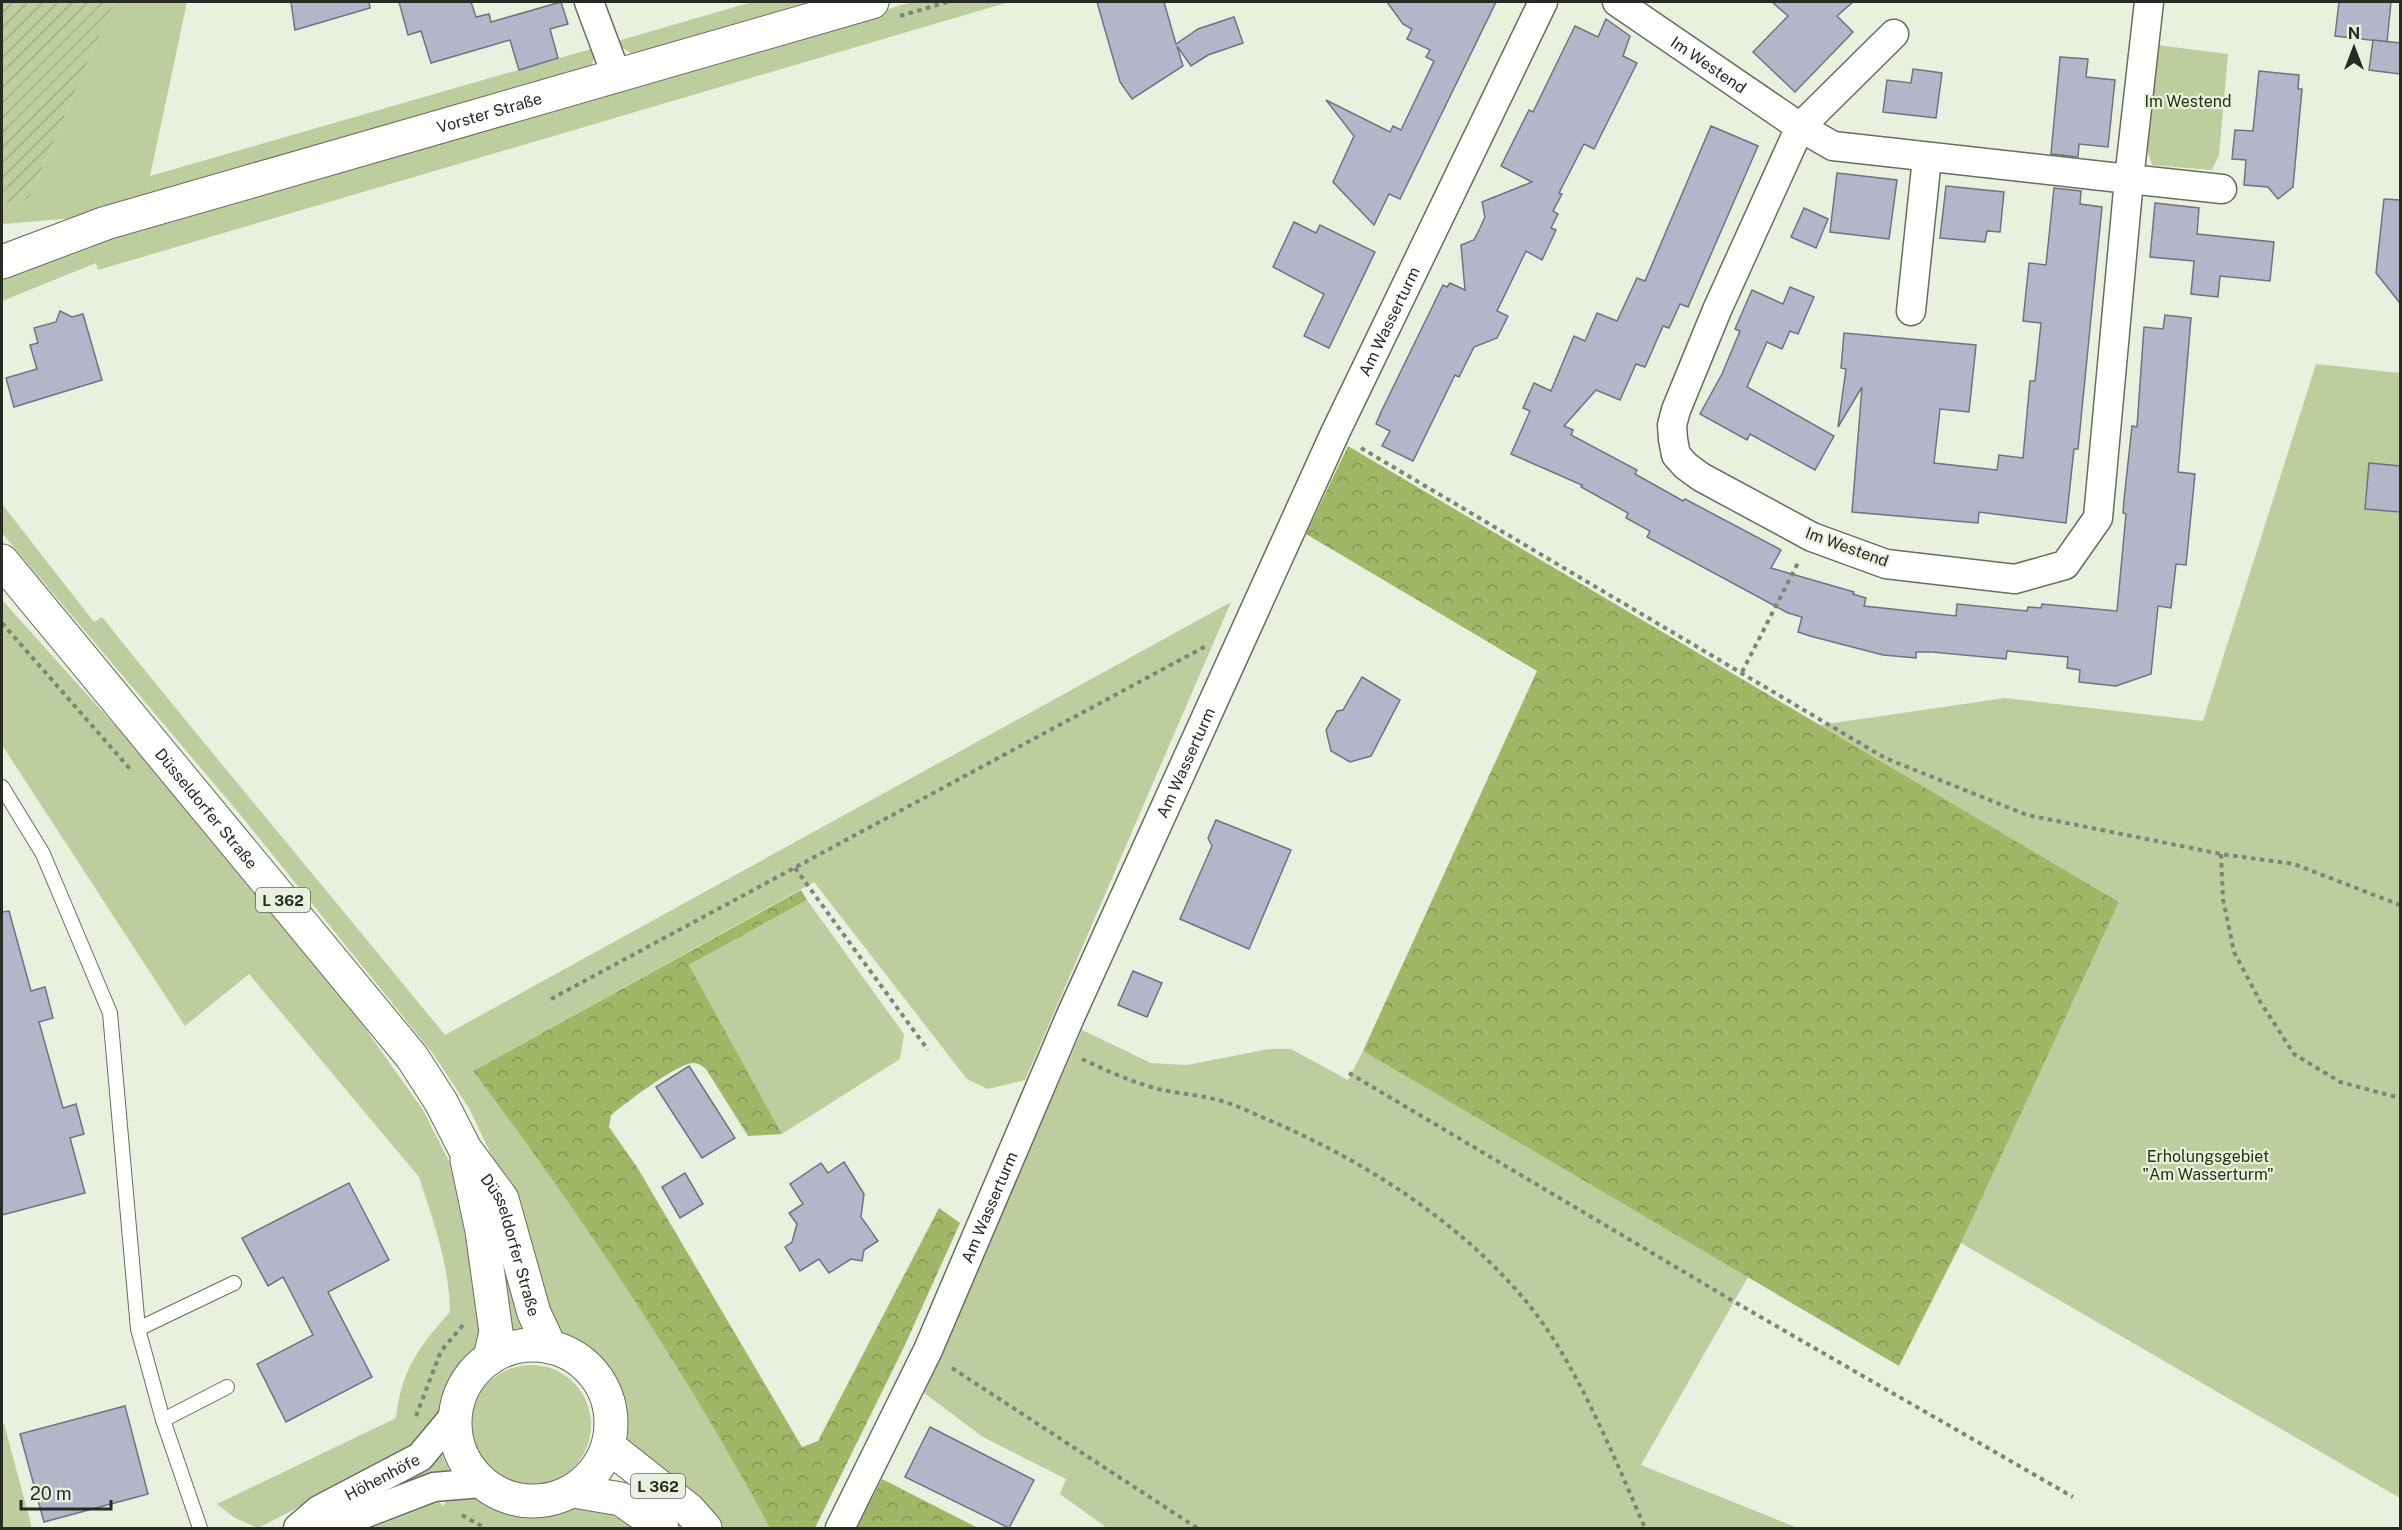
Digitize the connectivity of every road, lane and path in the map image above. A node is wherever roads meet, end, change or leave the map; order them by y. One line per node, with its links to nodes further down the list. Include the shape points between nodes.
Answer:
1 (589, 2): 7 (street)
2 (872, 2): 7 (main road, Vorster Straße)
3 (1542, 2): 16 (street, Am Wasserturm)
4 (1617, 2): 8 (street, Im Westend)
5 (2149, 2): 10 (street)
6 (1894, 34): 8 (street, Im Westend)
7 (617, 77): 12 (main road, Vorster Straße)
8 (1800, 127): 9 (street, Im Westend, via 1833,146); 17 (street, Im Westend, via 1717,310 1672,425 1676,455 1686,466)
9 (1927, 158): 10 (street, Im Westend); 15 (street)
10 (2129, 179): 11 (street, Im Westend); 17 (street, Im Westend, via 2098,518 2065,565 2015,579 1886,564)
11 (2222, 189)
12 (106, 223): 13 (main road, Vorster Straße); 14 (main road, Vorster Straße)
13 (2, 236)
14 (2, 262)
15 (1911, 311)
16 (1335, 433): 21 (path); 28 (street, Am Wasserturm)
17 (1812, 537): 21 (path)
18 (2, 561): 32 (main road, Düsseldorfer Straße / L 362, via 412,1058)
19 (2, 623): 22 (path)
20 (1208, 645): 25 (path)
21 (1742, 672): 24 (path, via 1885,758 2027,815)
22 (135, 776)
23 (2, 787): 35 (lane, via 43,854 110,1013)
24 (2221, 854): 26 (path, via 2294,864); 31 (path, via 2223,899 2234,952 2294,1054 2340,1082)
25 (795, 868): 27 (path); 29 (path)
26 (2400, 906)
27 (551, 999)
28 (1057, 1047): 37 (street, Am Wasserturm); 56 (path, via 1111,1073 1158,1089 1225,1102 1318,1141 1389,1184 1454,1231 1520,1293 1559,1348)
29 (928, 1050)
30 (1349, 1072): 47 (path, via 1738,1304)
31 (2400, 1098)
32 (465, 1149): 36 (main road, Düsseldorfer Straße / L 362, via 502,1200 534,1313); 38 (main road, Düsseldorfer Straße / L 362, via 482,1231 496,1332)
33 (234, 1283): 35 (lane)
34 (470, 1317): 43 (path, via 441,1351 416,1410 413,1441)
35 (138, 1329): 41 (lane)
36 (550, 1347): 38 (main road, via 519,1347); 42 (main road, via 574,1356 594,1373 607,1395)
37 (928, 1350): 54 (street, Am Wasserturm); 55 (path)
38 (490, 1358): 40 (main road, via 473,1373 461,1393)
39 (227, 1387): 41 (lane)
40 (455, 1415): 43 (street, Höhenhöfe); 44 (main road, via 459,1448)
41 (164, 1420): 48 (lane)
42 (608, 1446): 46 (main road, via 600,1464); 53 (main road, L 362, via 689,1510)
43 (420, 1457): 49 (street, Höhenhöfe, via 320,1510)
44 (482, 1483): 45 (street, Höhenhöfe); 46 (main road, via 502,1496 526,1502 550,1500)
45 (434, 1487): 50 (street, Höhenhöfe); 51 (path, via 446,1502)
46 (573, 1491): 52 (main road, L 362, via 621,1499)
47 (2073, 1497)
48 (201, 1528)
49 (298, 1528)
50 (327, 1528)
51 (485, 1528)
52 (662, 1528)
53 (705, 1528)
54 (840, 1528)
55 (1197, 1528)
56 (1645, 1528)

